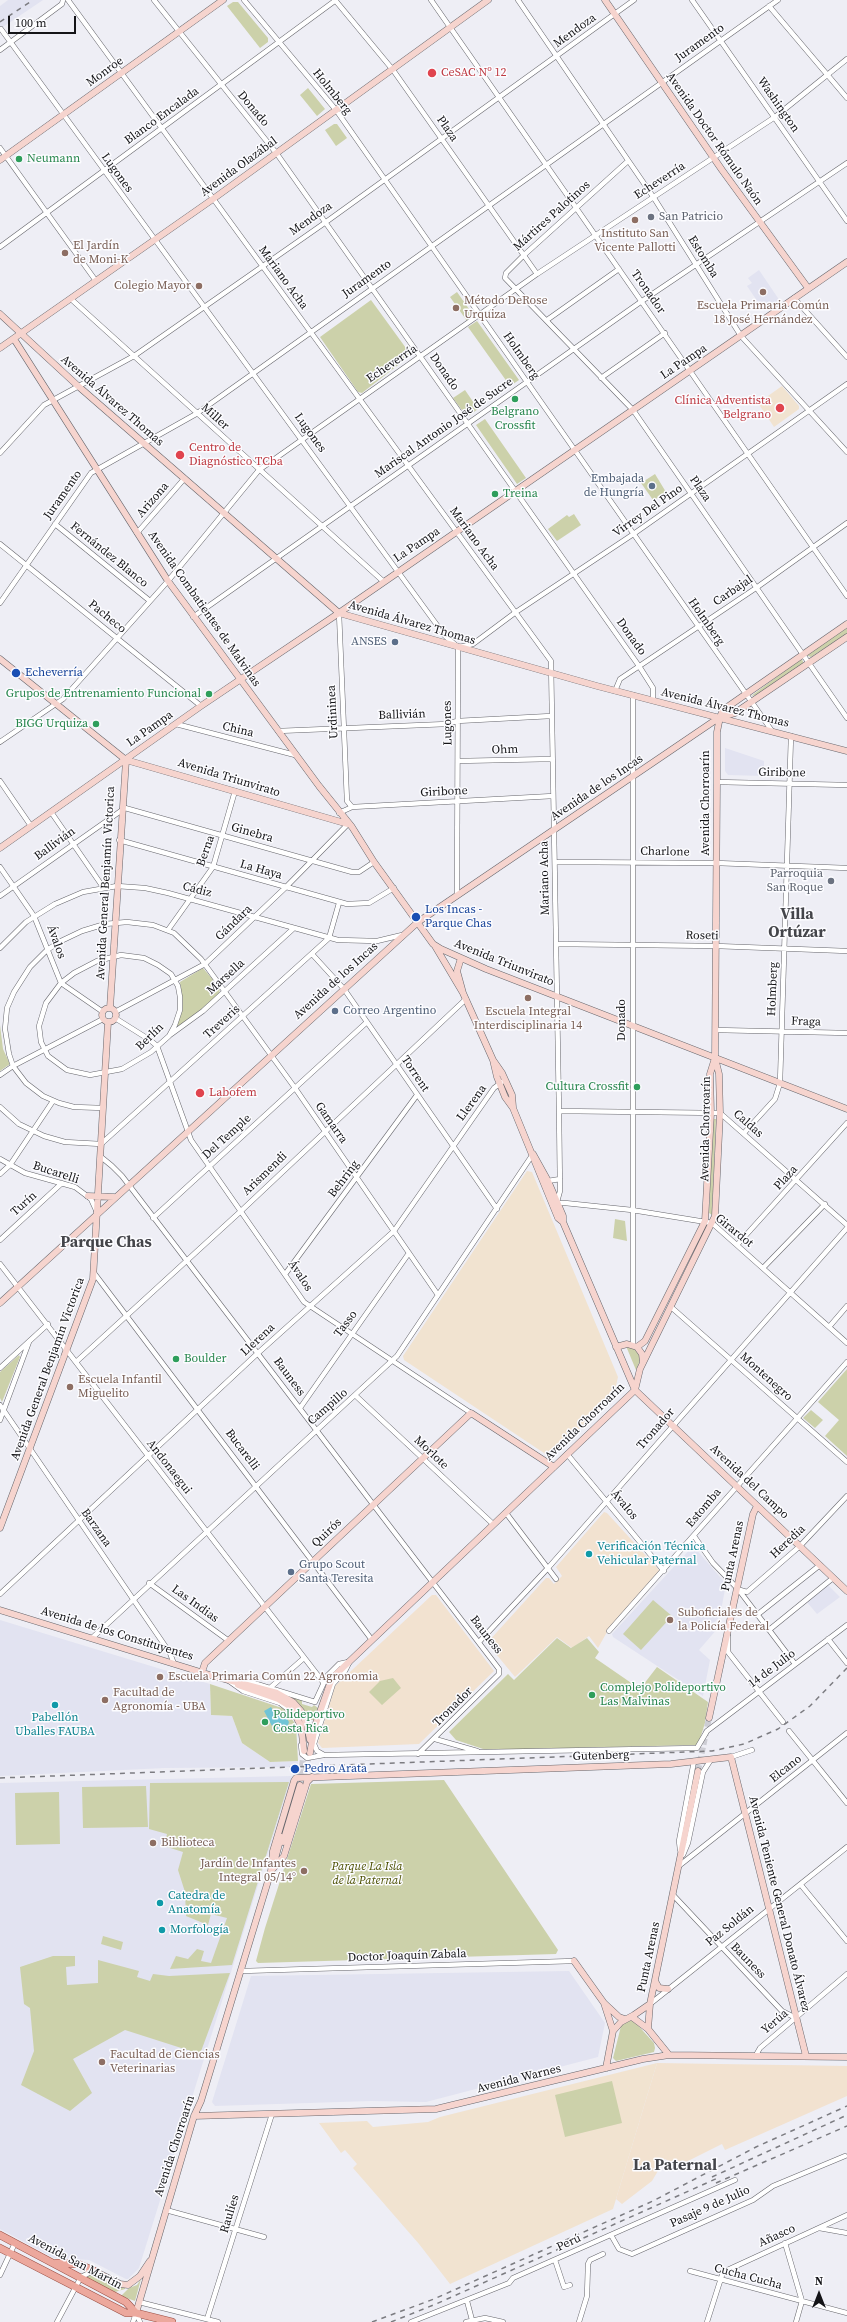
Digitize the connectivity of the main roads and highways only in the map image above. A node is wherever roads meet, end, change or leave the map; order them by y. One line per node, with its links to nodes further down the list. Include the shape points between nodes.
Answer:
1 (223, 0): 4 (main road, Monroe)
2 (488, 0): 8 (main road, Avenida Olazábal, via 277,154)
3 (605, 0): 6 (main road, Avenida Doctor Rómulo Naón, via 713,158)
4 (0, 160)
5 (847, 262): 6 (main road, La Pampa)
6 (808, 288): 11 (main road, La Pampa, via 692,371)
7 (0, 314): 8 (main road, Avenida Álvarez Thomas)
8 (21, 333): 9 (main road, Avenida Olazábal); 11 (main road, Avenida Álvarez Thomas, via 184,480)
9 (14, 339): 10 (main road, Avenida Olazábal); 15 (main road, Avenida Combatientes de Malvinas, via 168,581)
10 (0, 348)
11 (339, 613): 15 (main road, La Pampa); 16 (main road, Avenida Álvarez Thomas, via 552,674)
12 (847, 624): 16 (main road, Avenida de los Incas, via 723,710)
13 (847, 637): 16 (main road, Avenida de los Incas, via 735,714)
14 (0, 659): 18 (main road, Avenida Triunvirato)
15 (240, 680): 18 (main road, La Pampa); 19 (main road, Avenida Combatientes de Malvinas)
16 (720, 717): 17 (main road, Avenida Álvarez Thomas); 21 (main road, Avenida de los Incas); 27 (main road, Avenida Chorroarín, via 717,732 716,782)
17 (847, 751)
18 (126, 760): 19 (main road, Avenida Triunvirato); 20 (main road, La Pampa); 25 (main road, Avenida General Benjamín Victorica, via 113,956)
19 (348, 824): 21 (main road, Avenida Triunvirato)
20 (0, 848)
21 (418, 922): 22 (main road, Avenida Triunvirato); 31 (main road, Avenida de los Incas)
22 (433, 944): 23 (main road, Avenida Triunvirato); 24 (main road)
23 (461, 958): 24 (main road, via 457,971); 27 (main road, Avenida Triunvirato)
24 (463, 993): 29 (main road)
25 (113, 1013): 26 (main road); 26 (main road, Avenida General Benjamín Victorica, via 103,1012)
26 (106, 1020): 32 (main road, Avenida General Benjamín Victorica)
27 (715, 1058): 28 (main road, Avenida Triunvirato); 37 (main road, Avenida Chorroarín, via 710,1074 711,1113 706,1221); 38 (main road, Avenida Chorroarín, via 719,1074 720,1113 712,1223)
28 (847, 1109)
29 (533, 1154): 33 (main road); 33 (main road, via 548,1181)
30 (88, 1196): 32 (main road)
31 (116, 1196): 32 (main road); 34 (main road, Avenida de los Incas)
32 (98, 1198): 34 (main road, Avenida General Benjamín Victorica)
33 (555, 1203): 43 (main road, via 558,1218 563,1222)
34 (98, 1214): 35 (main road, Avenida de los Incas); 36 (main road, Avenida General Benjamín Victorica)
35 (83, 1227): 36 (main road, via 92,1228); 39 (main road, Avenida de los Incas)
36 (96, 1235): 49 (main road, Avenida General Benjamín Victorica, via 92,1284)
37 (685, 1261): 38 (main road); 40 (main road, Avenida Chorroarín)
38 (692, 1265): 41 (main road, Avenida Chorroarín)
39 (0, 1303)
40 (664, 1303): 41 (main road); 42 (main road, Avenida Chorroarín, via 645,1341)
41 (671, 1307): 44 (main road, Avenida Chorroarín)
42 (635, 1346): 43 (main road); 44 (main road, via 642,1354)
43 (616, 1347): 45 (main road)
44 (643, 1364): 45 (main road, Avenida Chorroarín)
45 (635, 1390): 47 (main road, Avenida Chorroarín); 48 (main road, Avenida del Campo)
46 (471, 1413): 47 (main road, Ávalos); 52 (main road, Quirós, via 205,1663)
47 (554, 1467): 54 (main road, Avenida Chorroarín, via 329,1681)
48 (757, 1506): 50 (main road, Avenida del Campo); 53 (main road, Punta Arenas, via 753,1514)
49 (0, 1528)
50 (847, 1591)
51 (0, 1610): 52 (main road, Avenida de los Constituyentes)
52 (202, 1672): 54 (main road, Avenida de los Constituyentes, via 278,1699 291,1707 302,1726)
53 (709, 1718)
54 (309, 1753)
55 (731, 1757): 57 (main road, Gutenberg, via 671,1764); 70 (main road, Avenida Teniente General Donato Álvarez)
56 (698, 1771): 61 (main road, Punta Arenas)
57 (312, 1777): 58 (main road, Avenida Chorroarín)
58 (301, 1781): 59 (main road, Avenida Chorroarín); 59 (main road, Avenida Chorroarín, via 284,1856)
59 (271, 1872): 74 (main road, Avenida Chorroarín, via 201,2101)
60 (574, 1961): 63 (main road)
61 (655, 1981): 62 (main road, via 659,1988); 64 (main road, Punta Arenas)
62 (668, 1989)
63 (604, 2003): 65 (main road, via 619,2017); 67 (main road)
64 (650, 2004): 65 (main road, Paz Soldán); 66 (main road, Punta Arenas)
65 (628, 2018): 66 (main road); 67 (main road, Paz Soldán, via 618,2024)
66 (648, 2029): 68 (main road)
67 (613, 2031): 73 (main road)
68 (656, 2041): 69 (main road); 71 (main road)
69 (669, 2055): 70 (main road, Avenida Warnes); 71 (main road, Avenida Warnes)
70 (806, 2056): 72 (main road, Avenida Warnes)
71 (655, 2057): 73 (main road, Avenida Warnes)
72 (847, 2057)
73 (606, 2068): 74 (main road, Avenida Warnes, via 436,2109)
74 (194, 2116): 77 (main road, Avenida Chorroarín)
75 (0, 2235): 78 (main road, Avenida San Martín)
76 (0, 2248): 80 (main road, Avenida San Martín, via 126,2313)
77 (151, 2260): 79 (main road, via 140,2276 128,2285 120,2284); 80 (main road, Avenida Chorroarín)
78 (52, 2263): 79 (main road, via 78,2264); 80 (main road, Avenida San Martín, via 126,2302)
79 (94, 2271)
80 (136, 2313): 81 (main road, Avenida San Martín)
81 (172, 2322)

